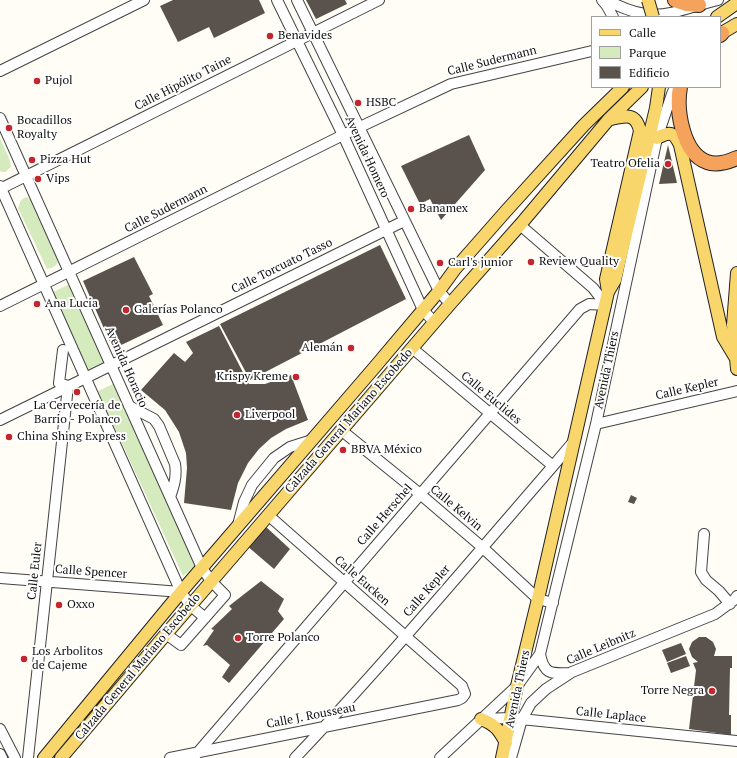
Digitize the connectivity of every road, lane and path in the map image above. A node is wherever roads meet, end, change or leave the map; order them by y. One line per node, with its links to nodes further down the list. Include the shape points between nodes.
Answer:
1 (144, 0): 20 (street)
2 (277, 0): 18 (street, Avenida Homero)
3 (297, 0): 16 (street, Avenida Homero)
4 (379, 0): 16 (street, Calle Hipólito Taine)
5 (602, 0): 12 (street)
6 (607, 0): 11 (street, via 626,10 647,15 676,13)
7 (648, 0): 13 (main road, bridge)
8 (675, 0): 11 (highway)
9 (718, 0): 11 (street)
10 (737, 3): 14 (main road)
11 (699, 5)
12 (612, 16)
13 (653, 16)
14 (718, 16)
15 (737, 24): 17 (main road)
16 (313, 33): 18 (street, Calle Hipólito Taine); 28 (street, Avenida Homero)
17 (721, 34)
18 (297, 40): 29 (street, Avenida Homero); 32 (street, Calle Hipólito Taine)
19 (591, 50): 28 (street, Calle Sudermann, via 451,84)
20 (0, 71)
21 (622, 88): 40 (main road, Calzada General Mariano Escobedo, via 584,125 506,211)
22 (641, 88): 27 (main road, Calzada General Mariano Escobedo)
23 (659, 88): 41 (main road, via 615,280)
24 (675, 88): 30 (street, Avenida Thiers)
25 (680, 88): 31 (highway, via 680,118 693,150 706,162 721,164)
26 (0, 118): 32 (street, Avenida Horacio)
27 (609, 119): 35 (main road, Calzada General Mariano Escobedo); 41 (main road, via 626,115 634,118 640,131 606,279)
28 (359, 128): 29 (street, Calle Sudermann); 34 (street, Avenida Homero)
29 (343, 135): 36 (street, Avenida Homero); 37 (street, Calle Sudermann)
30 (657, 138): 49 (main road, via 669,133 677,138 680,145 723,337); 57 (street, Avenida Thiers)
31 (737, 158)
32 (26, 176): 33 (street, Calle Hipólito Taine); 37 (street, Avenida Horacio)
33 (0, 188): 39 (street)
34 (404, 220): 36 (street, Calle Torcuato Tasso); 40 (street, Avenida Homero)
35 (520, 225): 42 (main road, Calzada General Mariano Escobedo); 43 (street, via 593,288)
36 (386, 230): 45 (street, Avenida Homero); 50 (street, Calle Torcuato Tasso)
37 (69, 272): 39 (street, Calle Sudermann); 50 (street, Avenida Horacio)
38 (737, 273): 49 (main road, via 733,325)
39 (44, 284): 44 (street, Calle Sudermann); 51 (street)
40 (439, 291): 42 (street, Avenida Homero); 45 (main road, Calzada General Mariano Escobedo)
41 (608, 292): 43 (main road, Avenida Thiers)
42 (450, 304): 46 (main road, Calzada General Mariano Escobedo)
43 (606, 305): 55 (street, Calle Herschel, via 589,304 580,309); 59 (main road, Avenida Thiers)
44 (0, 306)
45 (423, 310): 46 (street, Avenida Homero); 60 (main road, Calzada General Mariano Escobedo)
46 (434, 322): 47 (main road, Calzada General Mariano Escobedo)
47 (412, 348): 55 (street, Calle Euclides); 58 (main road, Calzada General Mariano Escobedo)
48 (63, 350): 52 (street, via 59,383)
49 (736, 363)
50 (111, 366): 51 (street, Calle Torcuato Tasso); 54 (street, Avenida Horacio)
51 (85, 378): 52 (street, Calle Torcuato Tasso); 73 (street)
52 (68, 386): 56 (street, Calle Torcuato Tasso); 70 (street, Calle Euler)
53 (737, 391): 57 (street, Calle Kepler)
54 (129, 406): 63 (street, Avenida Horacio); 63 (street, via 154,419 160,426 176,470)
55 (489, 414): 61 (street, Calle Euclides); 62 (street, Calle Herschel)
56 (0, 420)
57 (596, 424): 76 (street, Avenida Thiers)
58 (341, 430): 62 (street, Calle Kelvin); 64 (main road, Calzada General Mariano Escobedo)
59 (575, 439): 61 (street, Calle Kepler); 74 (main road, Avenida Thiers)
60 (312, 440): 65 (main road, Calzada General Mariano Escobedo); 65 (street, via 290,447 274,458 252,485)
61 (553, 466): 67 (street, Calle Kepler)
62 (420, 494): 67 (street, Calle Kelvin); 72 (street, Calle Herschel)
63 (170, 497): 68 (street, Avenida Horacio)
64 (268, 515): 71 (main road, Calzada General Mariano Escobedo); 72 (street, Calle Eucken)
65 (238, 525): 68 (main road, Calzada General Mariano Escobedo)
66 (704, 534): 75 (street, via 701,572 706,580)
67 (482, 547): 74 (street, Calle Kelvin); 80 (street, Calle Kepler)
68 (202, 568): 71 (street, Avenida Horacio); 73 (main road, Calzada General Mariano Escobedo)
69 (0, 578): 70 (street, Calle Spencer)
70 (47, 582): 73 (street, Calle Spencer); 95 (street, Calle Euler)
71 (211, 582): 77 (main road, Calzada General Mariano Escobedo); 78 (street, Avenida Horacio, via 225,595)
72 (344, 582): 80 (street, Calle Eucken); 92 (street, Calle Herschel)
73 (180, 592): 77 (street); 96 (main road, Calzada General Mariano Escobedo)
74 (538, 599): 76 (street, Calle Kelvin); 83 (main road, Avenida Thiers)
75 (733, 600): 82 (street, Calle Leibnitz, via 715,614)
76 (553, 603): 81 (street, Avenida Thiers)
77 (190, 605): 78 (street); 79 (main road, Calzada General Mariano Escobedo)
78 (204, 618): 79 (street, via 181,645)
79 (166, 634): 97 (main road, Calzada General Mariano Escobedo)
80 (405, 636): 84 (street, Calle Eucken, via 462,686 465,694); 87 (street, Calle Kepler)
81 (540, 654): 82 (street, via 542,664 548,671); 83 (street)
82 (572, 672): 85 (street, Calle Leibnitz, via 546,688)
83 (517, 686): 85 (main road, Avenida Thiers); 86 (street)
84 (458, 700): 87 (street, Calle J. Rousseau)
85 (516, 718): 86 (street, Calle Laplace); 89 (street, Calle Laplace); 90 (main road, Avenida Thiers); 102 (street, Calle Leibnitz)
86 (481, 719): 90 (main road, via 496,726); 100 (street)
87 (326, 726): 92 (street, Calle J. Rousseau); 99 (street, Calle Kepler)
88 (0, 729): 94 (street)
89 (737, 741)
90 (506, 743): 101 (main road, Avenida Thiers)
91 (0, 754): 93 (street)
92 (199, 756): 98 (street, Calle J. Rousseau)
93 (2, 758)
94 (15, 758)
95 (28, 758)
96 (44, 758)
97 (61, 758)
98 (170, 758)
99 (295, 758)
100 (440, 758)
101 (502, 758)
102 (511, 758)

